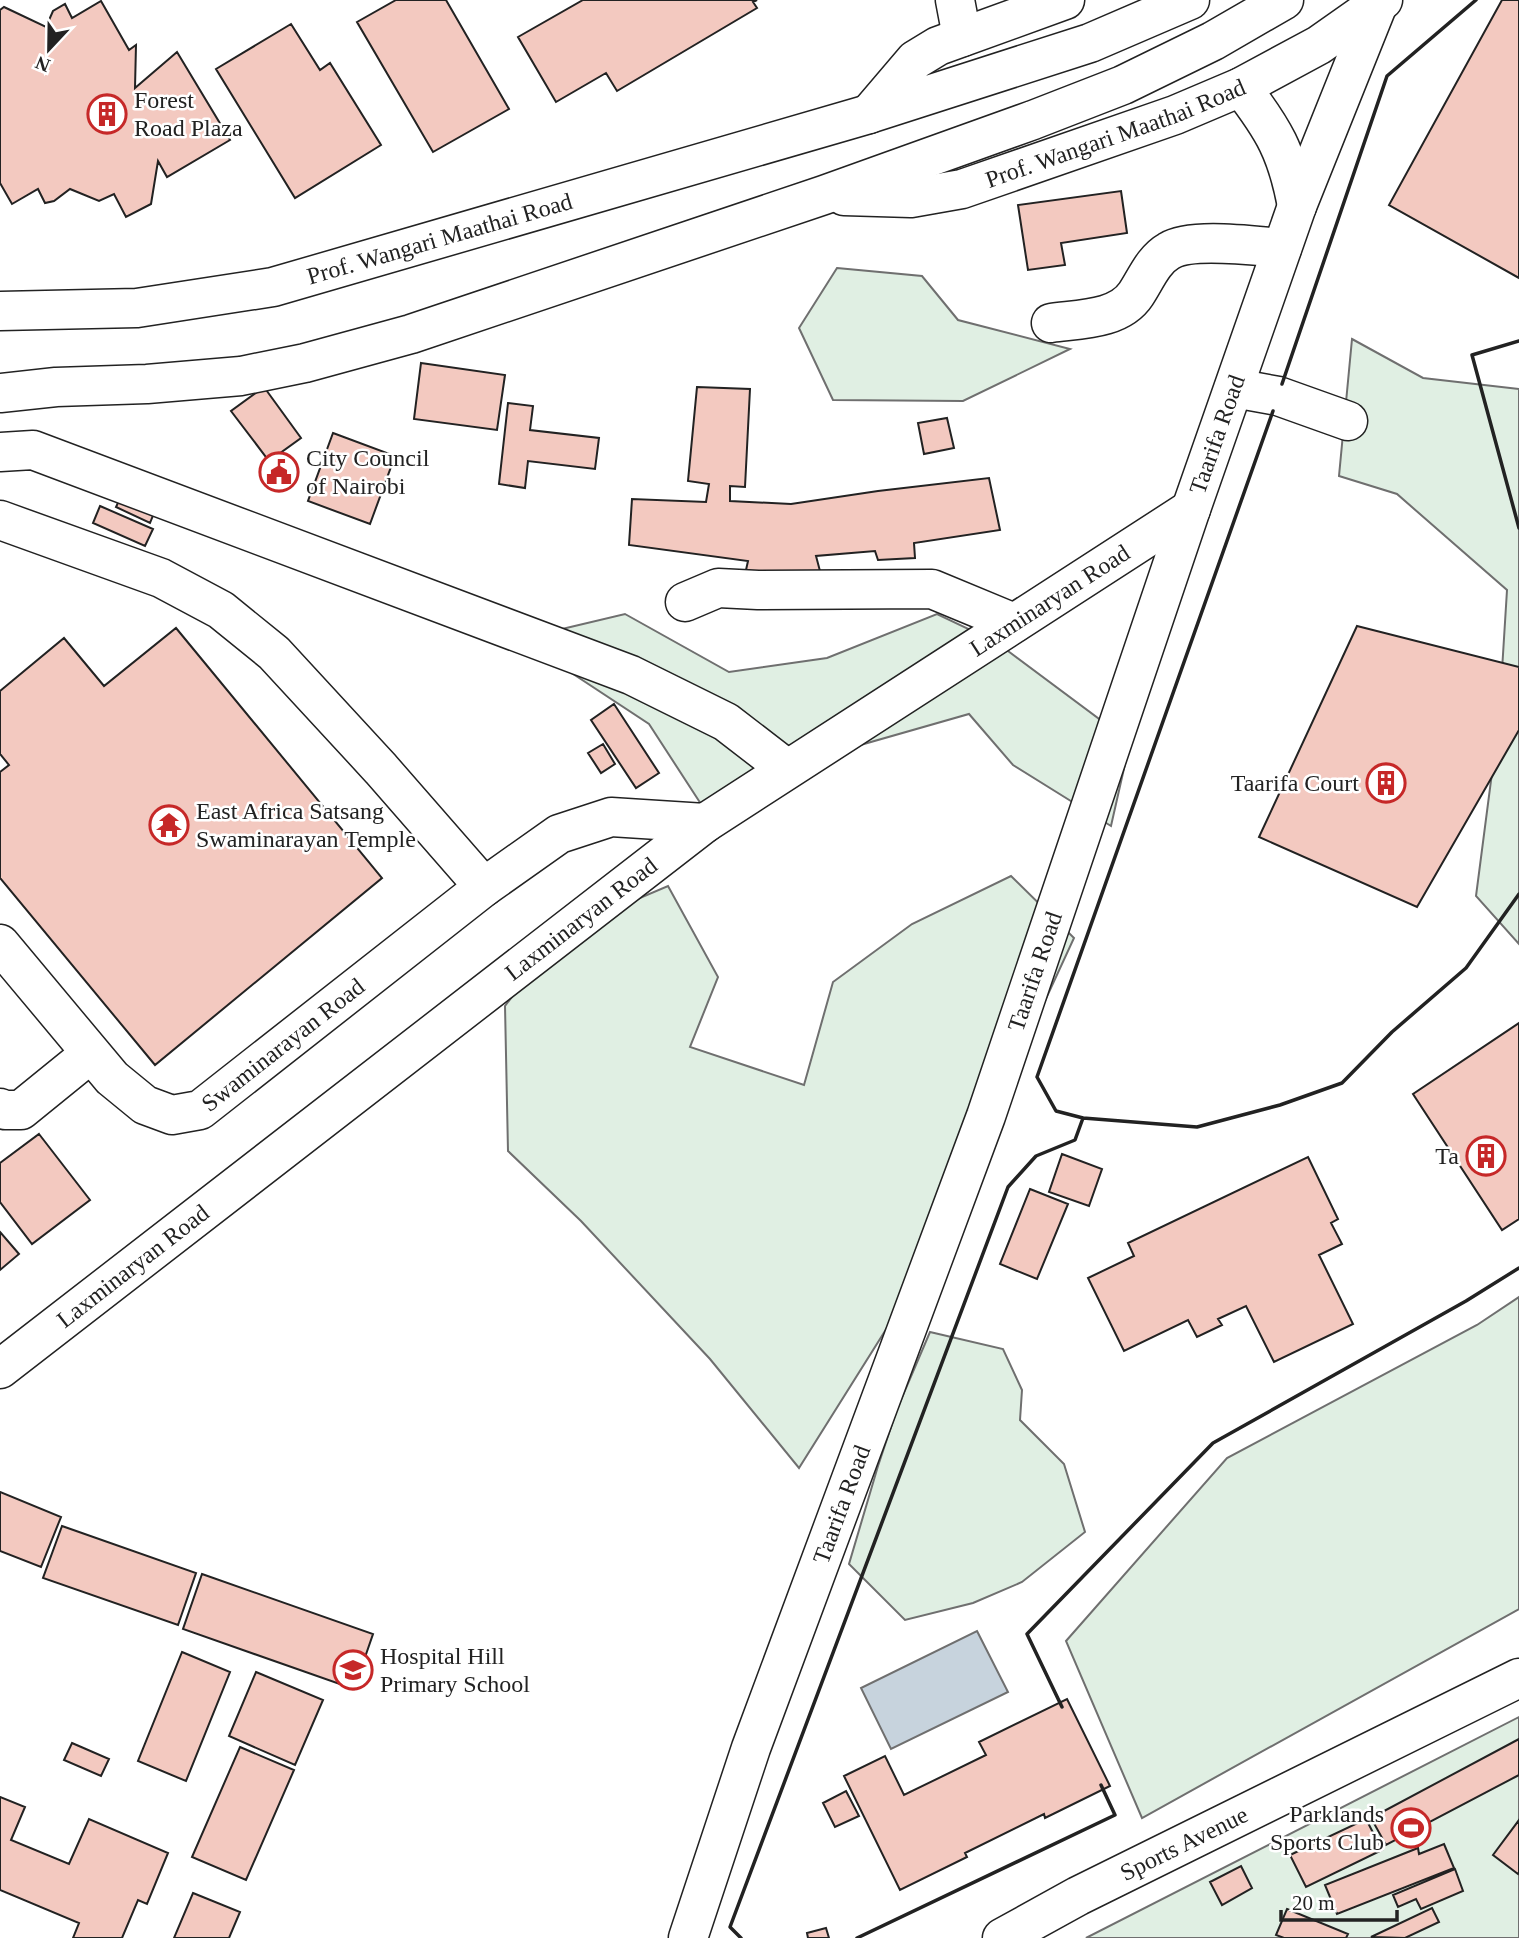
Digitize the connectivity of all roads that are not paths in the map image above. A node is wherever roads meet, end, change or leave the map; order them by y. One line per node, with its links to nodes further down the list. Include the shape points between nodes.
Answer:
1 (955, 0): 6 (street)
2 (1065, 0): 6 (street)
3 (1190, 0): 8 (street, Prof. Wangari Maathai Road, via 1090,43)
4 (1284, 0): 9 (street, Prof. Wangari Maathai Road, via 1123,85)
5 (1381, 2): 7 (street, Prof. Wangari Maathai Road, via 1319,46); 10 (street, Taarifa Road)
6 (962, 37): 8 (street, via 915,60)
7 (1241, 87): 9 (street, Prof. Wangari Maathai Road, via 962,189 911,198); 10 (street, via 1285,153)
8 (869, 114): 12 (street, Prof. Wangari Maathai Road, via 273,286 137,308)
9 (824, 195): 15 (street, Prof. Wangari Maathai Road, via 411,334 305,363 241,376)
10 (1297, 206): 11 (street, Taarifa Road)
11 (1282, 248): 13 (street, via 1194,243 1169,250 1148,272 1135,296 1118,309); 14 (street, Taarifa Road)
12 (0, 311)
13 (1051, 323)
14 (1234, 388): 16 (street, via 1278,396); 18 (street, Taarifa Road)
15 (0, 393)
16 (1348, 421)
17 (0, 452): 22 (street, via 33,450 631,675 726,722)
18 (1191, 509): 21 (street, Laxminaryan Road); 30 (street, Taarifa Road, via 986,1116 751,1748)
19 (0, 520): 24 (street, via 161,578 221,610 274,653)
20 (685, 602): 21 (street, via 718,588 932,589)
21 (1014, 623): 22 (street, Laxminaryan Road)
22 (787, 769): 23 (street, Laxminaryan Road)
23 (705, 822): 24 (street, Swaminarayan Road, via 611,817 559,834); 28 (street, Laxminaryan Road)
24 (484, 887): 26 (street, Swaminarayan Road, via 200,1110 172,1115 145,1105)
25 (0, 944): 26 (street, Swaminarayan Road)
26 (90, 1054): 27 (street, via 21,1110)
27 (0, 1108)
28 (0, 1369)
29 (1519, 1678): 31 (street, Sports Avenue)
30 (688, 1938)
31 (1002, 1938)

